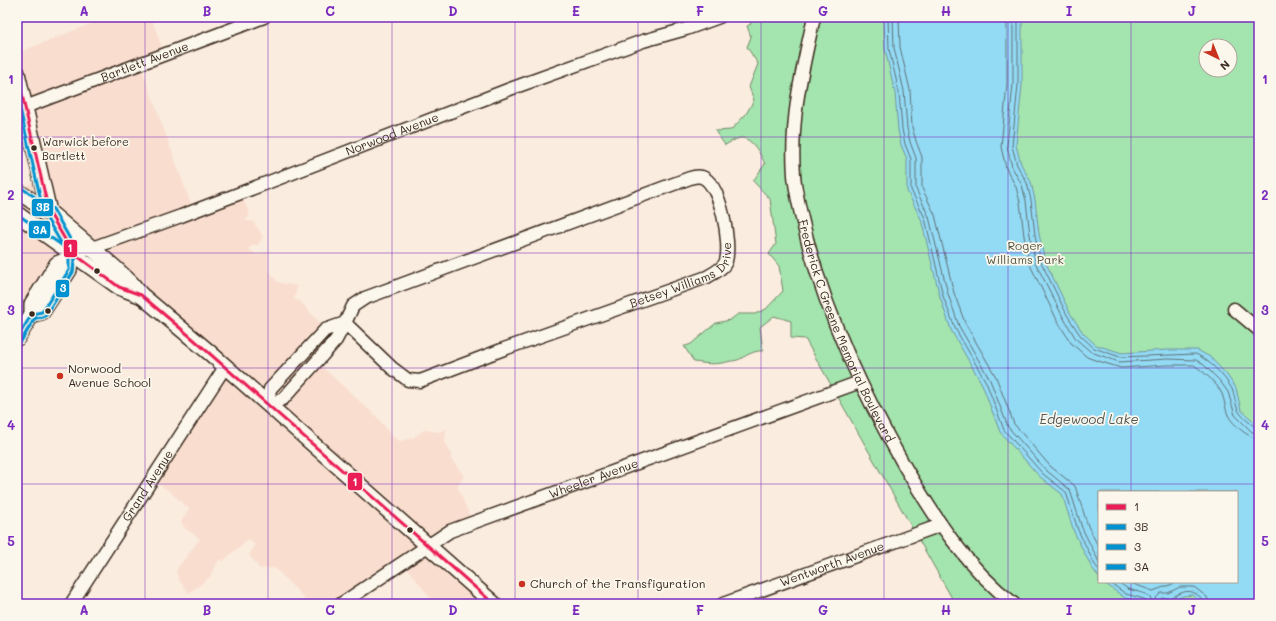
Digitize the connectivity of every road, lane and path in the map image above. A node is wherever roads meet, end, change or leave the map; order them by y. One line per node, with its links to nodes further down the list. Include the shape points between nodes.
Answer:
1 (264, 17): 5 (street, Bartlett Avenue)
2 (719, 17): 9 (street, Norwood Avenue, via 643,41)
3 (814, 17): 17 (street, Frederick C Greene Memorial Boulevard, via 795,110 793,144 796,188 820,282)
4 (17, 73): 5 (main road)
5 (25, 107): 7 (main road)
6 (17, 191): 7 (main road)
7 (49, 212): 9 (main road); 10 (main road)
8 (17, 214): 10 (main road)
9 (92, 248): 10 (main road, Norwood Avenue); 11 (main road)
10 (71, 256): 11 (main road, via 119,287); 15 (main road, via 69,270 49,302 42,312 32,314)
11 (141, 295): 16 (main road)
12 (1234, 309): 14 (street)
13 (345, 323): 13 (street, Betsey Williams Drive, via 392,368 408,380 420,381 717,272 726,262 728,242 718,197 711,185 702,177 690,178 366,298 353,306); 18 (street, via 325,330 270,389)
14 (1259, 330)
15 (17, 338)
16 (225, 367): 18 (main road); 21 (street, Grand Avenue)
17 (860, 382): 19 (street, Frederick C Greene Memorial Boulevard, via 899,457); 20 (street, Wheeler Avenue, via 450,531)
18 (268, 405): 20 (main road)
19 (941, 524): 24 (street, Wentworth Avenue); 25 (street, Frederick C Greene Memorial Boulevard, via 966,558 993,587)
20 (428, 546): 22 (street, Wheeler Avenue); 23 (main road)
21 (71, 604)
22 (341, 604)
23 (494, 604)
24 (723, 604)
25 (1014, 604)

